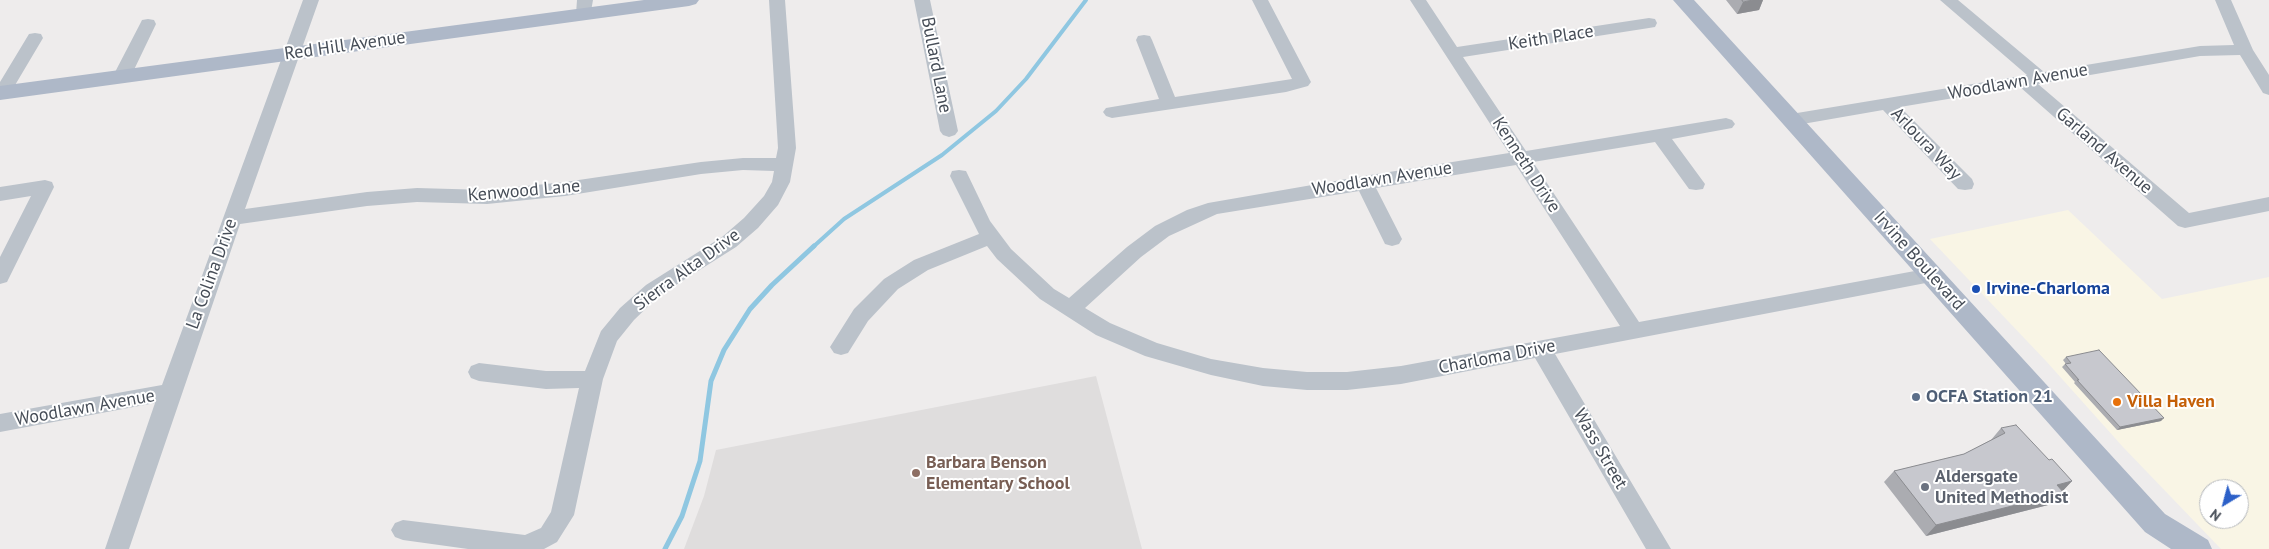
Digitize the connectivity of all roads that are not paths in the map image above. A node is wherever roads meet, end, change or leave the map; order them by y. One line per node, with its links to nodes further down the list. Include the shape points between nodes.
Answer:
1 (311, 0): 16 (street, La Colina Drive)
2 (689, 0): 10 (main road, Red Hill Avenue)
3 (777, 0): 30 (street, Sierra Alta Drive, via 787,148)
4 (922, 0): 27 (street, Bullard Lane)
5 (1260, 0): 22 (street, via 1302,82)
6 (1418, 0): 17 (street, Kenneth Drive)
7 (1683, 0): 25 (main road, Irvine Boulevard)
8 (1948, 0): 19 (street, Garland Avenue)
9 (2223, 0): 15 (street)
10 (585, 7): 16 (main road, Red Hill Avenue)
11 (1650, 23): 17 (street, Keith Place)
12 (148, 24): 18 (street)
13 (35, 38): 21 (street)
14 (1144, 40): 22 (street)
15 (2245, 50): 19 (street, Woodlawn Avenue, via 2200,51); 20 (street)
16 (293, 53): 18 (main road, Red Hill Avenue); 37 (street, La Colina Drive)
17 (1452, 53): 29 (street, Kenneth Drive)
18 (122, 76): 21 (main road, Red Hill Avenue)
19 (2032, 79): 23 (street, Woodlawn Avenue); 36 (street, Garland Avenue, via 2185,221)
20 (2269, 89)
21 (1, 93)
22 (1169, 103): 24 (street)
23 (1887, 104): 25 (street, Woodlawn Avenue); 34 (street, Arloura Way)
24 (1112, 112)
25 (1791, 120): 40 (main road, Irvine Boulevard)
26 (1726, 124): 28 (street, Woodlawn Avenue)
27 (949, 131)
28 (1660, 135): 29 (street, Woodlawn Avenue); 33 (street)
29 (1521, 157): 32 (street, Woodlawn Avenue); 43 (street, Kenneth Drive)
30 (785, 165): 37 (street, Kenwood Lane, via 742,164 701,168 566,189 487,197 366,199); 47 (street, Sierra Alta Drive, via 781,182 771,200 751,223 729,242 653,290 626,314 608,337)
31 (959, 176): 38 (street)
32 (1364, 182): 39 (street); 42 (street, Woodlawn Avenue, via 1237,203 1194,215 1162,231 1134,252)
33 (1696, 184)
34 (1964, 184)
35 (0, 194): 41 (street, via 45,187)
36 (2269, 204)
37 (232, 218): 48 (street, La Colina Drive)
38 (990, 237): 42 (street, via 1027,277); 44 (street, via 921,265 891,284 860,315)
39 (1392, 239)
40 (1931, 275): 43 (street, Charloma Drive); 51 (main road, Irvine Boulevard)
41 (0, 277)
42 (1070, 309): 45 (street, Charloma Drive, via 1128,341 1190,362 1247,374 1307,381 1347,381 1402,375)
43 (1634, 331): 45 (street, Charloma Drive)
44 (841, 347)
45 (1541, 349): 53 (street, Wass Street)
46 (479, 372): 47 (street, via 546,380)
47 (592, 378): 50 (street, Sierra Alta Drive, via 562,515 549,535 527,546)
48 (170, 392): 49 (street, Woodlawn Avenue); 52 (street, La Colina Drive)
49 (0, 423)
50 (403, 530)
51 (2160, 536): 54 (main road, Irvine Boulevard)
52 (117, 549)
53 (1659, 549)
54 (2197, 549)

